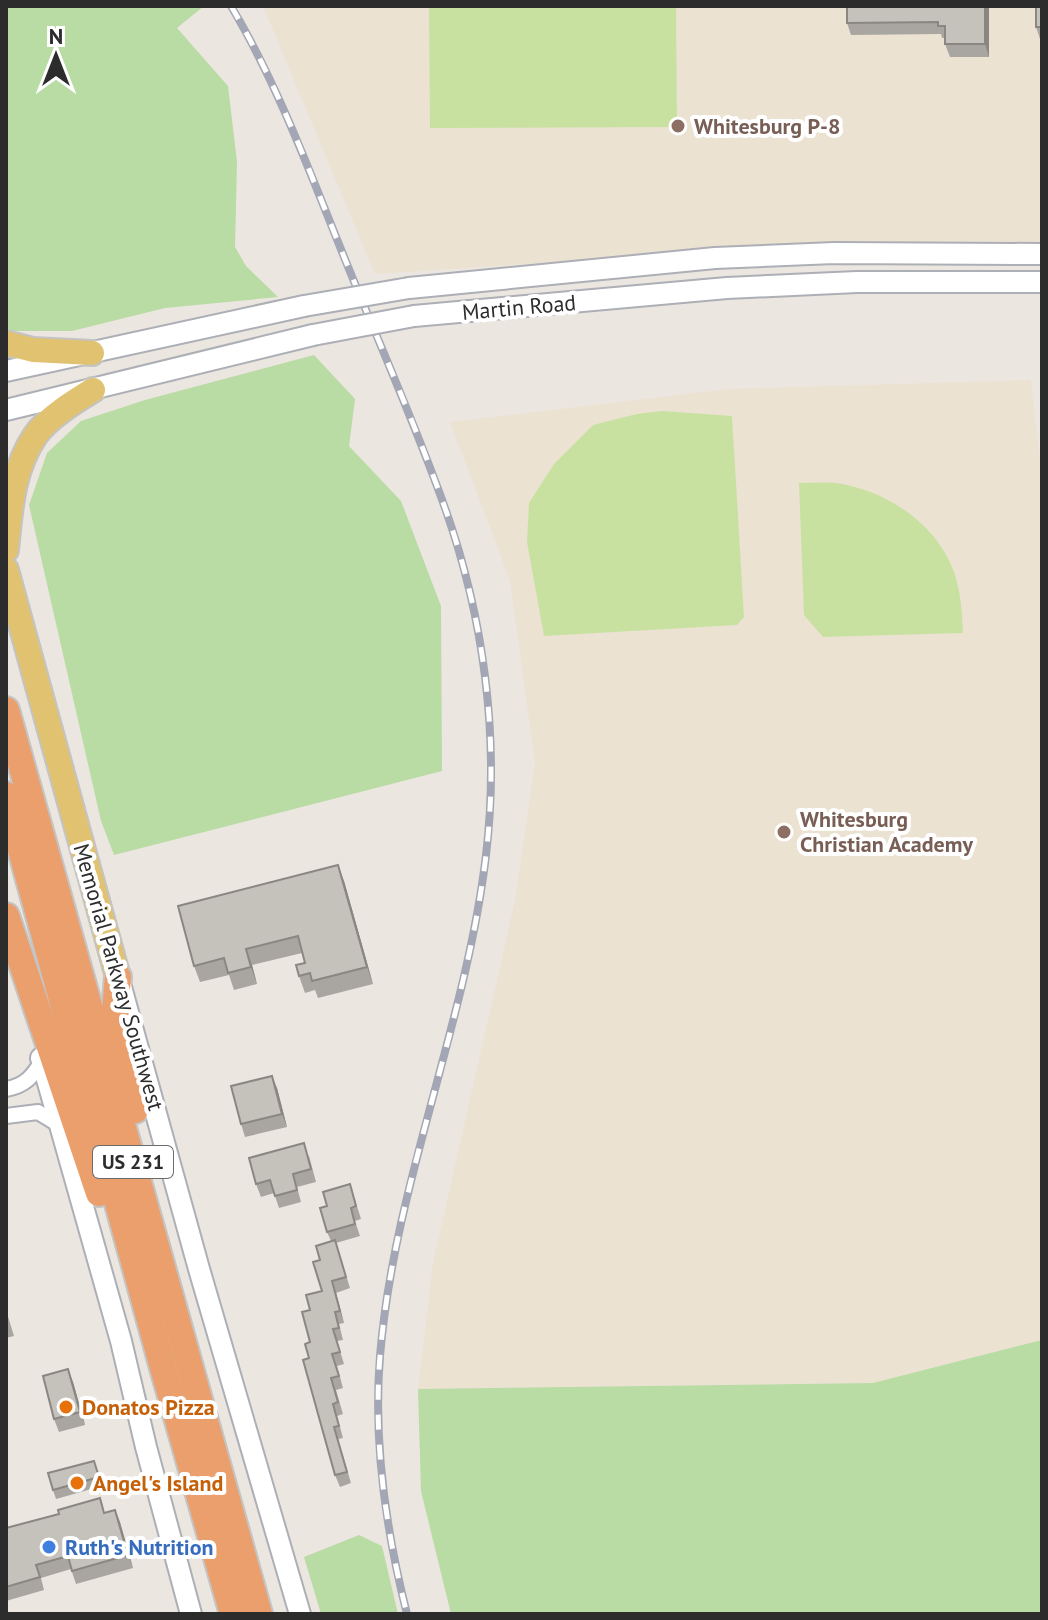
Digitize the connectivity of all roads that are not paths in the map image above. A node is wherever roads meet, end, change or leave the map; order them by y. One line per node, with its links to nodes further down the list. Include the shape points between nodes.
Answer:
1 (1042, 254): 4 (main road, Martin Road, bridge, via 715,258 409,288)
2 (1042, 282): 6 (main road, Martin Road, bridge, via 727,288 414,316 313,335)
3 (6, 343): 4 (main road)
4 (92, 353): 5 (main road, Martin Road)
5 (6, 371)
6 (93, 390): 7 (main road, Martin Road); 8 (main road, via 35,435 17,472)
7 (6, 410)
8 (6, 550)
9 (6, 570): 14 (main road, Memorial Parkway Southwest)
10 (6, 710): 19 (highway, Memorial Parkway Southwest / US 231)
11 (6, 795): 19 (highway, Memorial Parkway Southwest / US 231)
12 (6, 916): 19 (highway, via 120,1255)
13 (6, 926): 15 (main road)
14 (118, 977): 19 (highway, via 115,1011 168,1243); 23 (main road, Memorial Parkway Southwest)
15 (42, 1061): 16 (street, via 33,1077); 18 (main road)
16 (6, 1089)
17 (6, 1116): 18 (street, via 38,1112)
18 (61, 1126): 20 (main road)
19 (156, 1290): 21 (highway, Memorial Parkway Southwest / US 231, via 162,1364); 22 (highway, Memorial Parkway Southwest / US 231)
20 (191, 1614)
21 (233, 1614)
22 (259, 1614)
23 (300, 1614)

